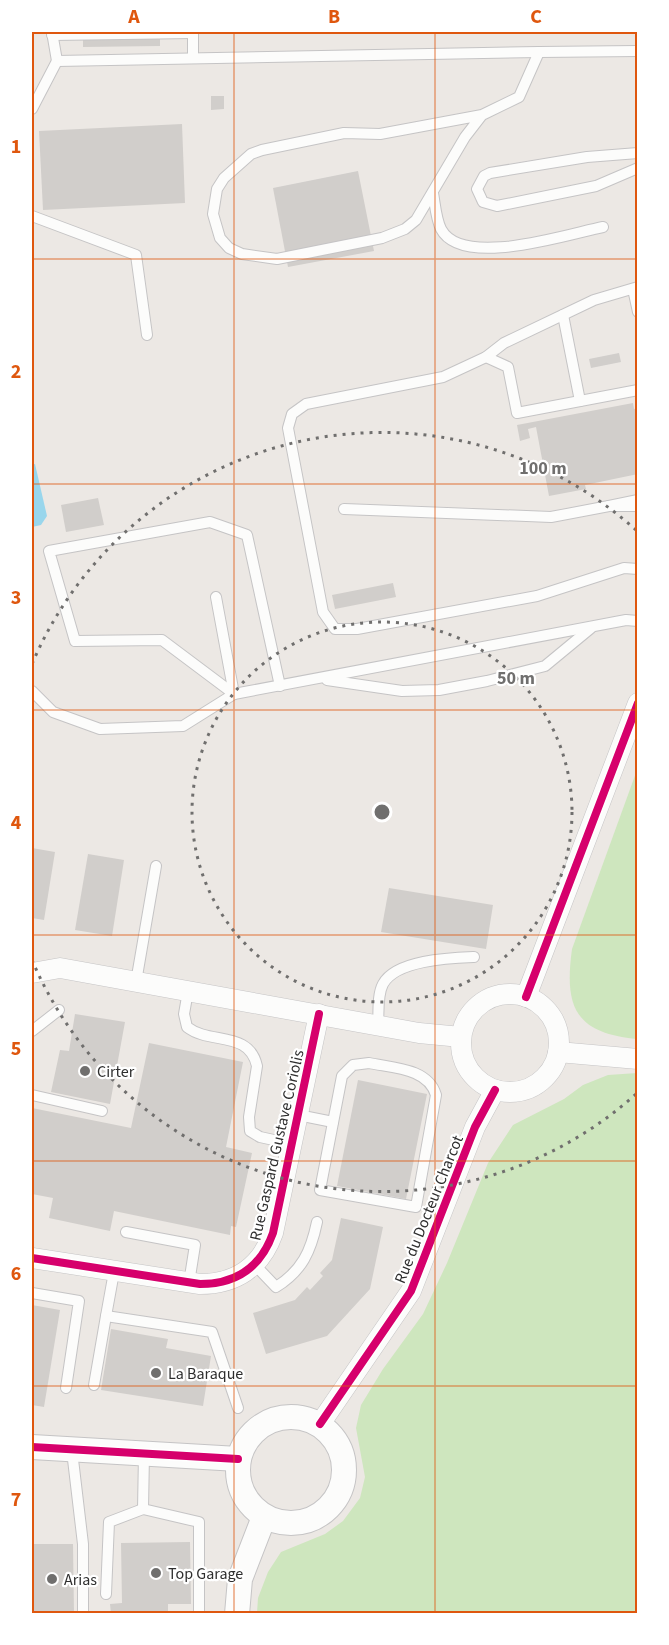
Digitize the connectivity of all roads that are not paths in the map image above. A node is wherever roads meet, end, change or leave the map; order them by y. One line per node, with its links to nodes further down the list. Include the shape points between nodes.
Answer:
1 (193, 32): 2 (lane); 5 (lane)
2 (52, 33): 6 (lane)
3 (638, 51): 4 (lane)
4 (539, 52): 5 (lane); 8 (lane, via 519,97)
5 (193, 58): 6 (lane)
6 (57, 61): 7 (lane)
7 (32, 109)
8 (482, 115): 11 (lane, via 450,160); 11 (lane, via 380,134 344,133 262,150 241,161 224,178 217,189 213,214 220,238 229,248 277,259 405,230)
9 (638, 153): 10 (lane, via 490,173 477,189 483,202 498,206 596,186)
10 (638, 168)
11 (433, 193): 13 (lane, via 440,228 453,240 474,248 519,245)
12 (32, 216): 17 (lane, via 136,255)
13 (603, 227)
14 (635, 288): 15 (lane); 16 (lane, via 594,300)
15 (638, 312)
16 (563, 315): 18 (lane, via 504,343); 20 (lane)
17 (147, 335)
18 (486, 357): 20 (lane, via 508,367 516,413); 25 (lane, via 442,377 306,404 292,414 288,428 323,612 328,621 335,628 357,629 537,596 624,568)
19 (638, 390): 20 (lane)
20 (580, 401)
21 (638, 500): 23 (lane)
22 (638, 506): 23 (lane)
23 (609, 507): 24 (lane, via 551,518)
24 (344, 509)
25 (638, 569)
26 (216, 597): 32 (lane)
27 (638, 621): 28 (lane)
28 (593, 626): 29 (lane); 29 (lane, via 545,666 487,681 439,690 402,691)
29 (317, 678): 30 (lane)
30 (280, 686): 32 (lane); 32 (lane, via 247,535 210,522 49,551 75,641 162,640)
31 (32, 691): 32 (lane, via 53,712 100,729 183,726)
32 (234, 694)
33 (636, 713): 39 (street)
34 (156, 866): 37 (lane)
35 (474, 957): 42 (lane, via 420,963 390,976 383,984)
36 (32, 973): 37 (street, via 60,968)
37 (136, 982): 38 (street)
38 (188, 991): 41 (street); 52 (lane, via 184,1014 187,1027 201,1034 238,1041 255,1058 250,1131)
39 (526, 997): 44 (street, via 497,995 484,1001 465,1023); 45 (street, via 539,1003 552,1019 559,1038)
40 (59, 1010): 43 (lane)
41 (319, 1014): 42 (street); 50 (street, Rue Gaspard Gustave Coriolis)
42 (378, 1025): 44 (street, via 419,1034)
43 (32, 1031)
44 (461, 1037): 47 (street, via 461,1050 469,1070 482,1084)
45 (558, 1052): 46 (street); 47 (street, via 552,1068 528,1089)
46 (638, 1059)
47 (495, 1090): 64 (street, Rue du Docteur Charcot, via 475,1127 411,1291)
48 (32, 1095): 49 (lane)
49 (102, 1111)
50 (298, 1114): 51 (lane); 52 (street, Rue Gaspard Gustave Coriolis)
51 (333, 1122): 51 (lane, via 320,1190 416,1208 436,1095 430,1083 414,1072 369,1063 353,1065 342,1076)
52 (292, 1144): 56 (street, Rue Gaspard Gustave Coriolis, via 273,1233)
53 (317, 1222): 56 (lane, via 307,1257 288,1280 276,1287)
54 (126, 1232): 58 (lane, via 195,1245)
55 (32, 1258): 57 (street, Rue Gaspard Gustave Coriolis)
56 (255, 1265): 58 (street, Rue Gaspard Gustave Coriolis, via 227,1282)
57 (114, 1272): 58 (street, Rue Gaspard Gustave Coriolis); 60 (lane)
58 (189, 1283)
59 (32, 1293): 62 (lane, via 80,1301)
60 (106, 1316): 61 (lane); 63 (lane, via 212,1332)
61 (94, 1385)
62 (66, 1388)
63 (237, 1408)
64 (320, 1425): 68 (street, via 296,1416 270,1420 249,1436); 70 (street, via 337,1441 345,1464 342,1487 330,1507 310,1520 287,1524)
65 (32, 1447): 66 (street)
66 (72, 1451): 67 (street); 72 (lane, via 83,1544)
67 (144, 1455): 68 (street); 69 (lane)
68 (238, 1459): 70 (street, via 238,1482 247,1502)
69 (143, 1509): 71 (lane, via 109,1522); 73 (lane, via 199,1522)
70 (264, 1517): 74 (street, via 240,1579)
71 (106, 1594)
72 (83, 1614)
73 (199, 1614)
74 (237, 1614)

